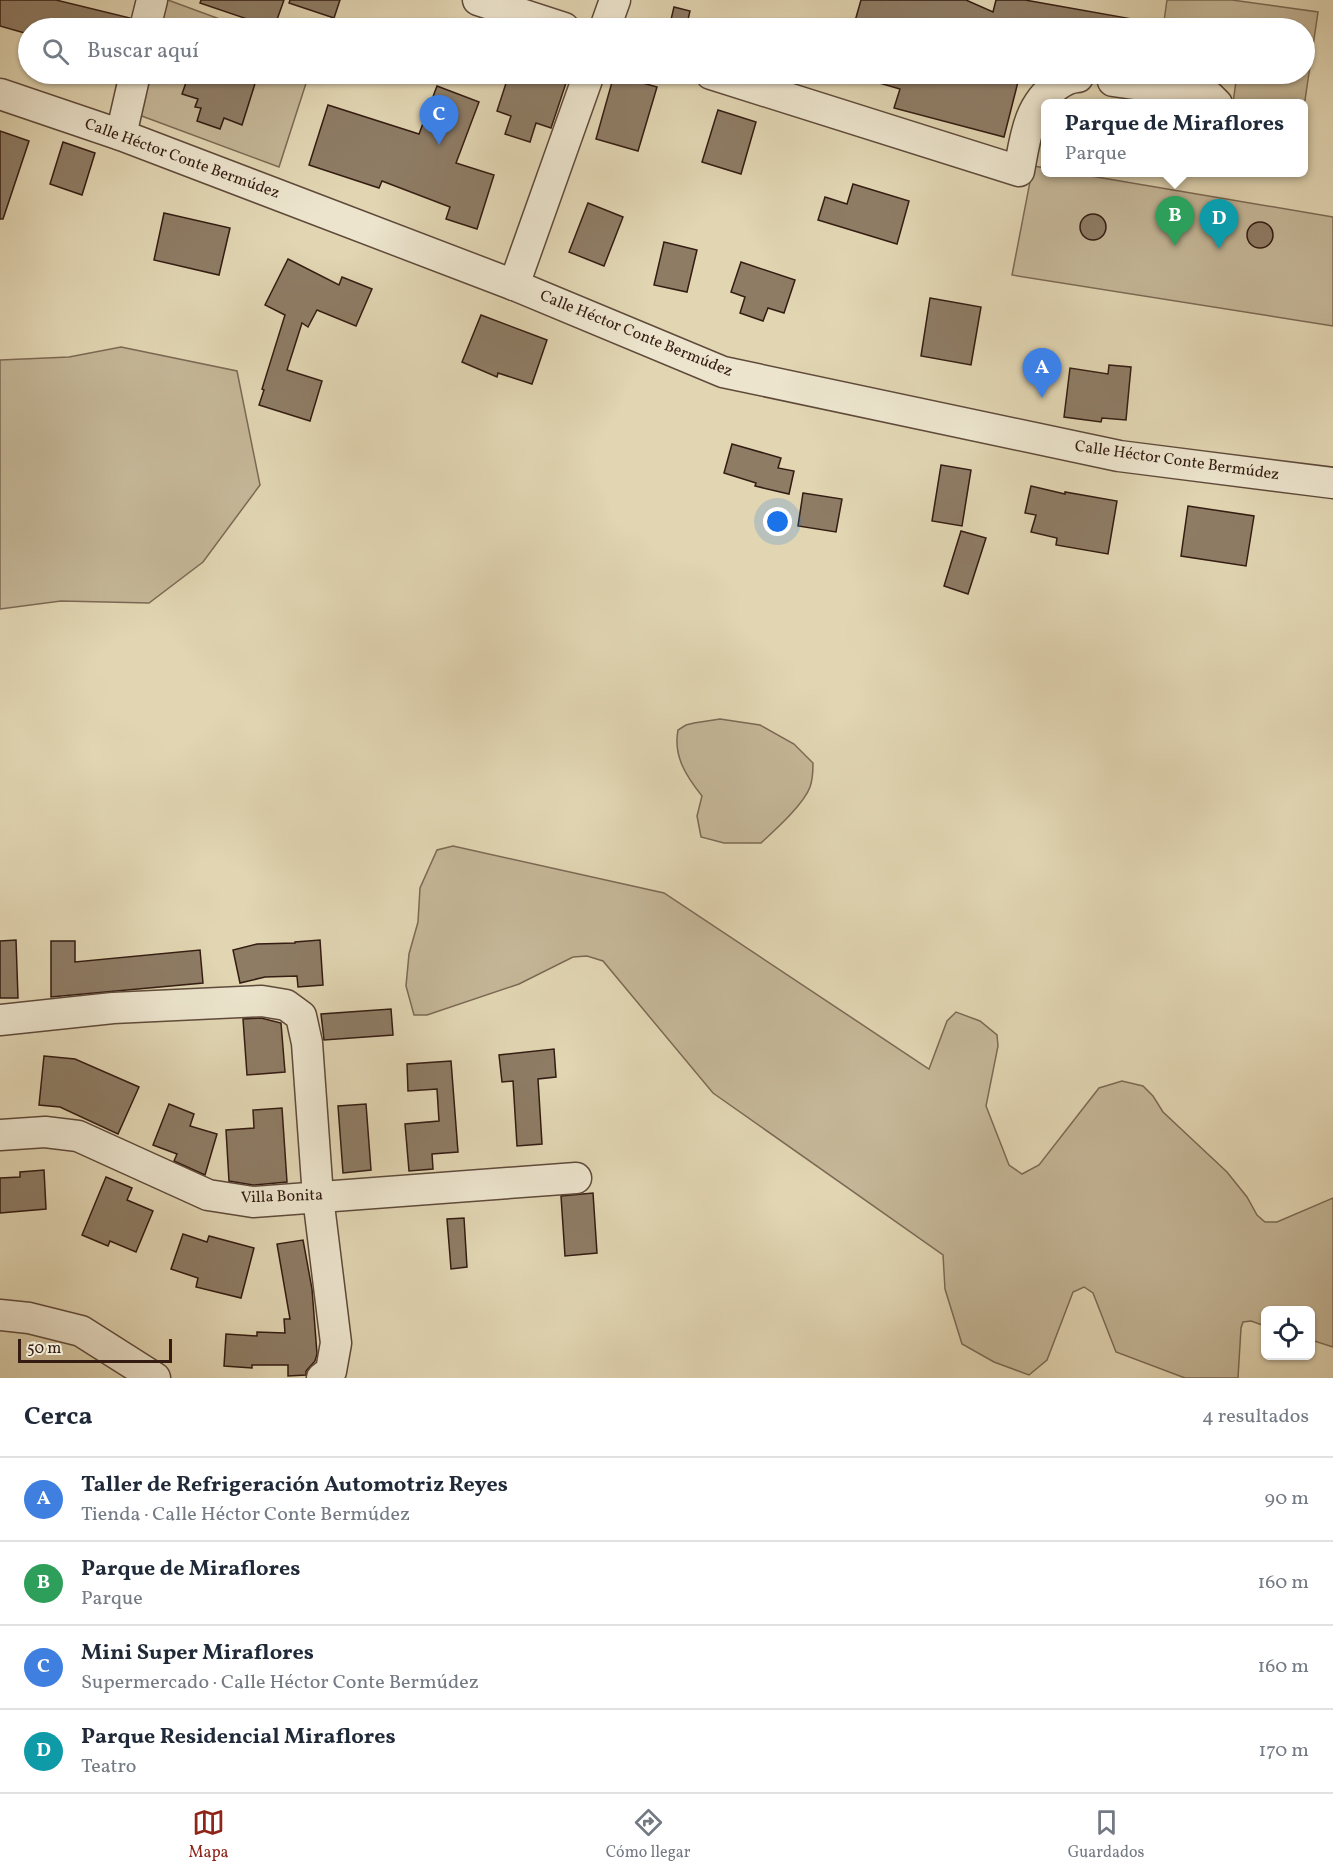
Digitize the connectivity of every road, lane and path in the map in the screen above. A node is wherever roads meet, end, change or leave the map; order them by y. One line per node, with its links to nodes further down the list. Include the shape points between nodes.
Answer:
1 (152, 0): 4 (street)
2 (478, 0): 5 (street)
3 (615, 0): 6 (street)
4 (148, 18)
5 (533, 18)
6 (609, 18)
7 (133, 84): 17 (street)
8 (585, 84): 18 (street)
9 (743, 84): 16 (street, via 1019,171)
10 (1061, 84): 13 (street)
11 (1124, 89): 14 (street, via 1204,94)
12 (0, 94): 17 (street, Calle Héctor Conte Bermúdez)
13 (1042, 99)
14 (1212, 99)
15 (1041, 101): 16 (street, via 1032,115)
16 (1037, 131)
17 (121, 135): 18 (street, Calle Héctor Conte Bermúdez)
18 (514, 285): 19 (street, Calle Héctor Conte Bermúdez, via 723,372 1119,456)
19 (1333, 483)
20 (0, 1020): 23 (street, via 113,1008 262,1000 286,1005 301,1016 307,1043)
21 (0, 1135): 23 (street, Villa Bonita, via 45,1132 78,1136 208,1195 252,1202)
22 (576, 1178): 23 (street, Villa Bonita)
23 (318, 1197): 26 (street, via 336,1343 331,1371)
24 (0, 1315): 25 (street, via 81,1331)
25 (155, 1378)
26 (322, 1378)

